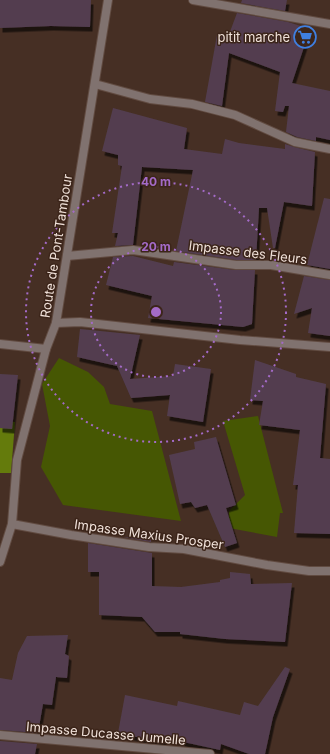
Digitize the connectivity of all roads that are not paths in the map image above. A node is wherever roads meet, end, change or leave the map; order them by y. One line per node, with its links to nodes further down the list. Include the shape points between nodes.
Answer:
1 (108, 0): 4 (street, Route de Pont-Tambour)
2 (193, 0): 3 (street)
3 (330, 24)
4 (95, 84): 5 (street, via 150,99 192,104 235,115 295,142); 6 (street, Route de Pont-Tambour)
5 (330, 149)
6 (67, 256): 7 (street, Impasse des Fleurs, via 133,250 236,265 271,265); 8 (street, Route de Pont-Tambour)
7 (330, 275)
8 (56, 323): 10 (street, via 80,322); 11 (street, Route de Pont-Tambour)
9 (0, 344): 11 (street)
10 (330, 347)
11 (46, 349): 12 (street, Route de Pont-Tambour, via 17,460)
12 (12, 524): 13 (street, Route de Pont-Tambour); 14 (street, Impasse Maxius Prosper, via 149,547 184,549 309,572)
13 (0, 562)
14 (330, 571)
15 (0, 735): 16 (street, Impasse Ducasse Jumelle)
16 (210, 754)

